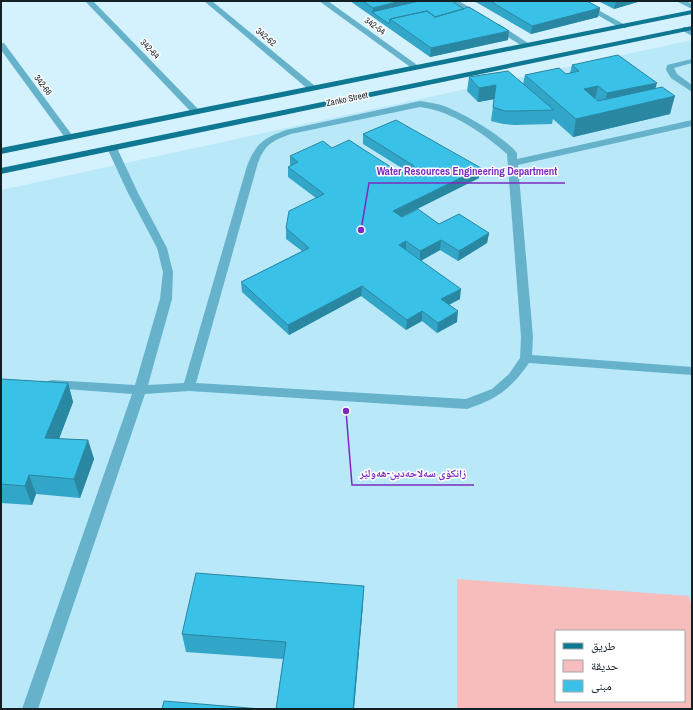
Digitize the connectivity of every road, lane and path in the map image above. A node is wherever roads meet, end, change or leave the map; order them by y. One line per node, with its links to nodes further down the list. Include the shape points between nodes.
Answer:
1 (89, 1): 19 (street, 342-64)
2 (208, 1): 17 (street, 342-62)
3 (323, 1): 16 (street, 342-54)
4 (454, 1): 12 (street)
5 (577, 1): 9 (street)
6 (680, 1): 7 (street)
7 (692, 7)
8 (692, 12): 9 (main road, Zanko Street)
9 (623, 26): 12 (main road, Zanko Street)
10 (690, 30): 15 (main road, Zanko Street)
11 (1, 45): 21 (street, 342-66)
12 (528, 45): 13 (main road, Zanko Street)
13 (487, 53): 15 (main road); 16 (main road, Zanko Street)
14 (692, 61): 18 (street, via 670,67 674,76)
15 (506, 66): 22 (main road, Zanko Street)
16 (416, 67): 17 (main road, Zanko Street)
17 (312, 88): 19 (main road, Zanko Street)
18 (692, 89)
19 (196, 112): 21 (main road, Zanko Street)
20 (692, 124): 24 (street)
21 (69, 137): 23 (main road, Zanko Street)
22 (112, 148): 25 (main road, Zanko Street); 30 (street, via 162,248 168,272 166,299)
23 (1, 151)
24 (512, 163): 26 (street, via 527,337); 29 (street, via 512,153 502,144 448,111 420,104 290,132 270,139 258,149 252,166)
25 (1, 171)
26 (526, 360): 27 (street); 29 (street, via 513,377 496,392 467,404)
27 (692, 370)
28 (40, 383): 30 (street)
29 (189, 387): 30 (street)
30 (140, 390): 31 (street)
31 (30, 709)

